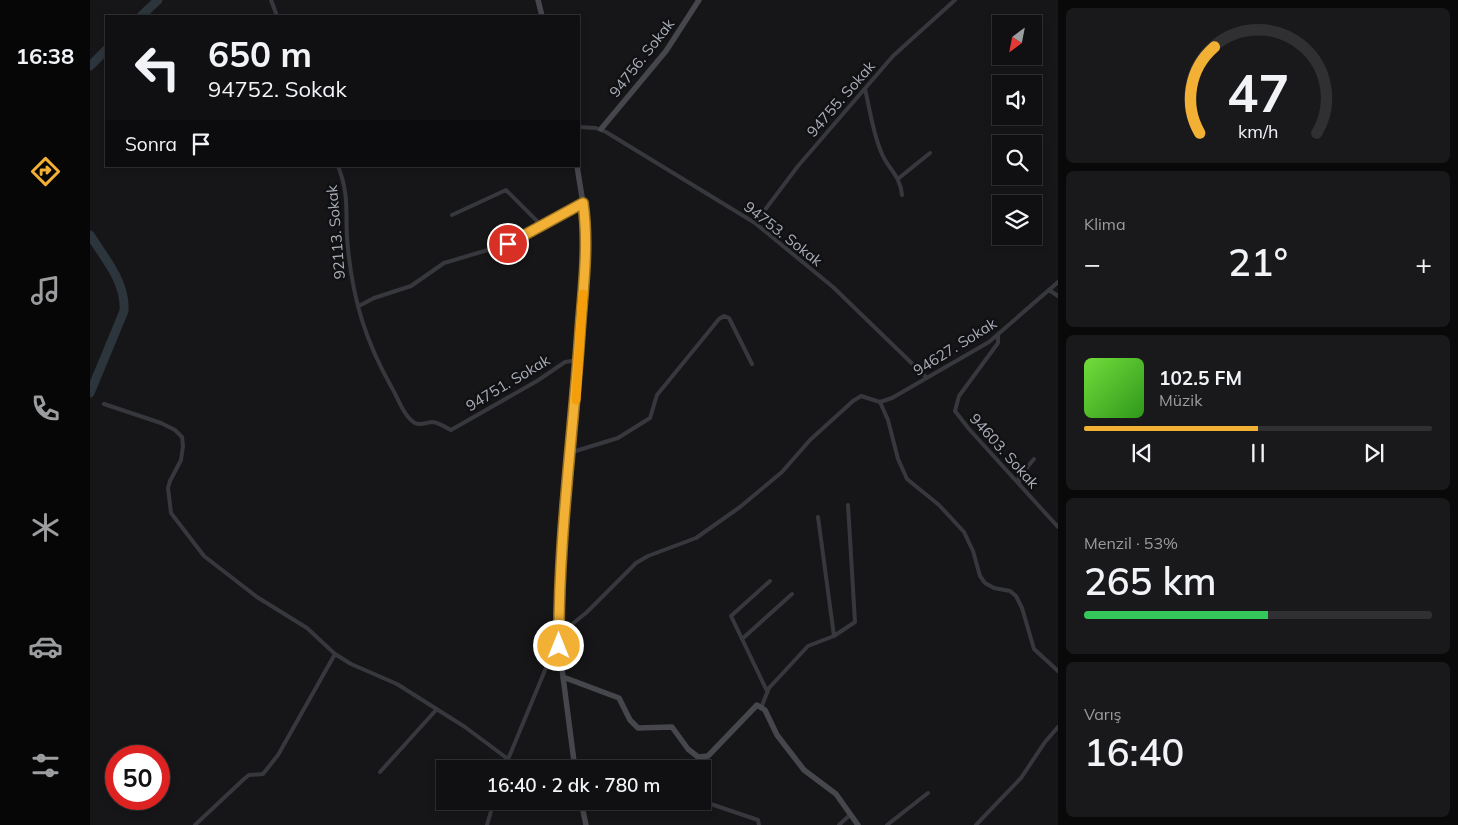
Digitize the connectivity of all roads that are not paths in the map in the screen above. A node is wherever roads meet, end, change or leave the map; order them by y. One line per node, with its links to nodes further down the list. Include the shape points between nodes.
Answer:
1 (271, 0): 5 (street)
2 (538, 0): 6 (main road)
3 (699, 0): 9 (main road, 94756. Sokak, via 666,51)
4 (955, 0): 7 (street, 94755. Sokak, via 894,56)
5 (277, 15)
6 (542, 15)
7 (865, 89): 13 (street, via 882,154); 17 (street, 94755. Sokak, via 798,166)
8 (580, 127): 9 (street, 94753. Sokak)
9 (601, 129): 17 (street, 94753. Sokak)
10 (930, 153): 13 (street)
11 (338, 167): 22 (street, 92113. Sokak, via 347,193 348,252 354,296)
12 (577, 167): 15 (main road)
13 (898, 178): 14 (street)
14 (902, 195)
15 (583, 203): 18 (street); 24 (main road, via 586,250)
16 (452, 215): 18 (street, via 506,190)
17 (755, 224): 26 (street, 94753. Sokak, via 833,287)
18 (541, 225): 22 (street, via 508,244 444,263 411,286)
19 (1058, 282): 20 (street, 94627. Sokak)
20 (1049, 290): 21 (street); 23 (street, 94627. Sokak)
21 (1058, 296)
22 (359, 306): 29 (street, 92113. Sokak, via 370,347 409,418 417,424 434,422)
23 (998, 335): 26 (street, 94627. Sokak); 32 (street, 94603. Sokak, via 998,344 959,396 955,410)
24 (578, 360): 29 (street, 94751. Sokak, via 565,362); 30 (main road)
25 (752, 364): 30 (street, via 730,320 724,316 657,395 650,418 618,438)
26 (927, 378): 27 (street, 94627. Sokak)
27 (880, 402): 38 (street, via 861,396 853,401 810,440 782,472 740,507 696,538 636,563); 43 (street, via 907,479 939,505 964,532 985,583 1016,596 1034,649)
28 (104, 404): 42 (street, via 135,413 175,430 182,437 181,460 168,488 172,513 179,524 204,556 257,597 307,628)
29 (450, 430)
30 (569, 453): 38 (main road, via 561,551)
31 (1034, 459): 32 (street, via 1020,475)
32 (1019, 484): 35 (street, 94603. Sokak)
33 (848, 505): 39 (street, via 855,622)
34 (818, 518): 39 (street)
35 (1058, 527)
36 (770, 582): 40 (street, via 731,616)
37 (792, 594): 40 (street)
38 (559, 635): 41 (main road)
39 (834, 636): 45 (street, via 808,646)
40 (742, 639): 45 (street)
41 (559, 646): 44 (main road); 50 (street, via 548,663)
42 (335, 654): 47 (street, via 360,669 397,684); 58 (street, via 278,755 263,774 249,775)
43 (1058, 671)
44 (563, 677): 49 (main road, via 619,698 638,728 672,727); 51 (main road)
45 (767, 691): 46 (street)
46 (761, 708): 49 (main road, via 757,705 708,756); 57 (main road, via 804,770 836,794)
47 (437, 709): 50 (street); 52 (street)
48 (1058, 727): 65 (street, via 1021,778)
49 (698, 758)
50 (508, 759)
51 (574, 760)
52 (380, 772)
53 (928, 794): 64 (street)
54 (711, 804): 61 (street, via 758,820)
55 (491, 810): 59 (street)
56 (583, 810): 60 (main road)
57 (851, 814): 62 (street); 63 (main road)
58 (196, 825)
59 (487, 825)
60 (586, 825)
61 (759, 825)
62 (839, 825)
63 (858, 825)
64 (887, 825)
65 (976, 825)

